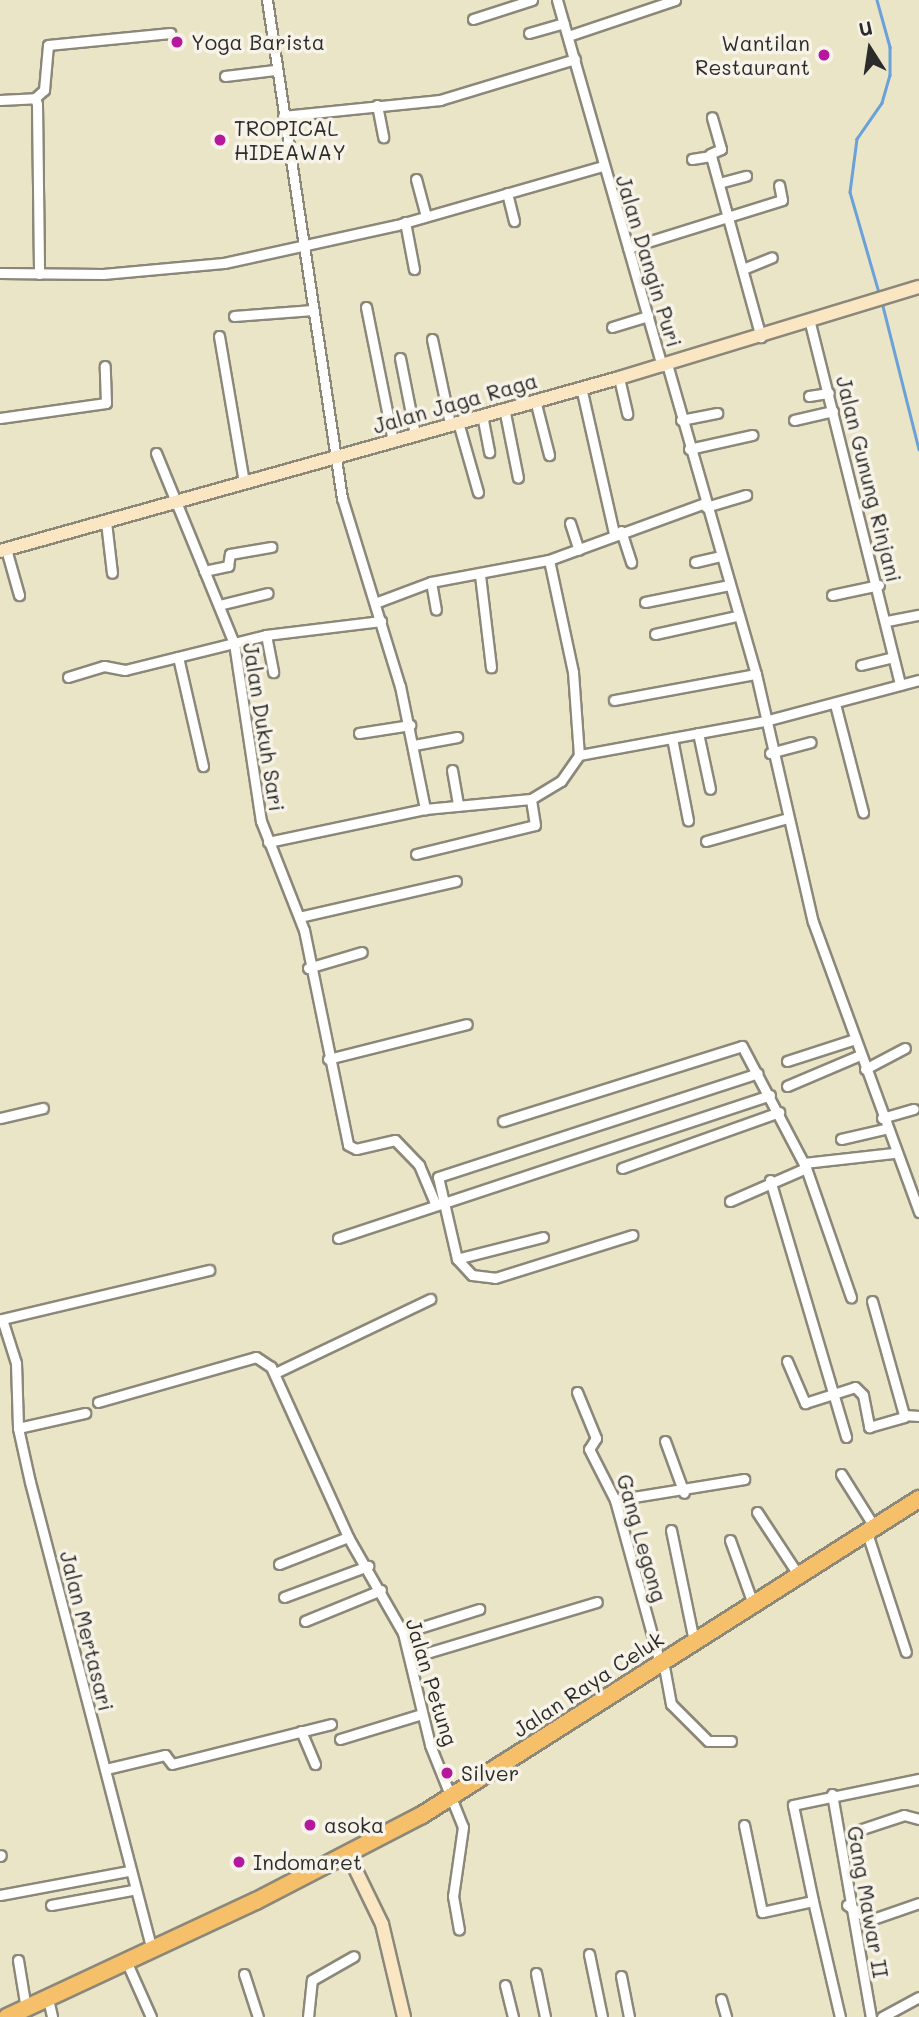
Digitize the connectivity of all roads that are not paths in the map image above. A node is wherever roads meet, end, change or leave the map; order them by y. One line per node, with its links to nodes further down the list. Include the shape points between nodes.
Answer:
1 (267, 0): 11 (street)
2 (532, 0): 5 (street)
3 (557, 0): 6 (street, Jalan Dangin Puri)
4 (676, 0): 9 (street)
5 (473, 19)
6 (564, 23): 8 (street); 9 (street, Jalan Dangin Puri)
7 (170, 33): 13 (street, via 48,45 44,90)
8 (529, 33)
9 (568, 36): 10 (street, Jalan Dangin Puri)
10 (575, 59): 15 (street, via 440,100); 21 (street, Jalan Dangin Puri)
11 (275, 70): 12 (street); 16 (street)
12 (225, 76)
13 (35, 98): 14 (street); 37 (street)
14 (0, 100)
15 (377, 105): 16 (street); 18 (street)
16 (283, 116): 31 (street)
17 (712, 117): 19 (street, via 721,149)
18 (383, 137)
19 (710, 154): 20 (street); 24 (street)
20 (692, 159)
21 (603, 166): 26 (street); 32 (street, Jalan Dangin Puri)
22 (746, 176): 24 (street)
23 (416, 179): 27 (street)
24 (719, 183): 28 (street)
25 (779, 185): 28 (street, via 783,200)
26 (508, 193): 27 (street); 30 (street)
27 (426, 216): 29 (street)
28 (729, 216): 32 (street); 35 (street)
29 (405, 222): 31 (street); 34 (street)
30 (514, 222)
31 (305, 245): 37 (street, via 223,263); 40 (street)
32 (628, 247): 42 (street, Jalan Dangin Puri)
33 (772, 257): 35 (street)
34 (414, 269)
35 (743, 269): 46 (street)
36 (0, 273): 37 (street)
37 (39, 274)
38 (919, 287): 43 (street, Jalan Jaga Raga)
39 (366, 307): 67 (street)
40 (313, 310): 41 (street); 71 (street)
41 (233, 316)
42 (648, 316): 44 (street); 49 (street, Jalan Dangin Puri)
43 (810, 323): 46 (street, Jalan Jaga Raga); 53 (street, Jalan Gunung Rinjani)
44 (612, 327)
45 (219, 336): 74 (street)
46 (761, 337): 49 (street, Jalan Jaga Raga)
47 (432, 339): 64 (street)
48 (400, 358): 65 (street)
49 (665, 365): 51 (street, Jalan Jaga Raga); 62 (street, Jalan Dangin Puri)
50 (105, 366): 61 (street, via 106,404)
51 (620, 378): 52 (street, Jalan Jaga Raga); 59 (street)
52 (580, 387): 55 (street, Jalan Jaga Raga); 81 (street)
53 (829, 393): 54 (street); 57 (street, Jalan Gunung Rinjani)
54 (809, 396)
55 (535, 400): 56 (street, Jalan Jaga Raga); 72 (street)
56 (504, 408): 60 (street, Jalan Jaga Raga); 73 (street)
57 (833, 411): 63 (street); 94 (street, Jalan Gunung Rinjani)
58 (717, 413): 62 (street)
59 (627, 414)
60 (482, 415): 64 (street, Jalan Jaga Raga); 69 (street)
61 (0, 418)
62 (681, 420): 68 (street, Jalan Dangin Puri)
63 (794, 420)
64 (454, 423): 65 (street, Jalan Jaga Raga); 75 (street)
65 (415, 434): 67 (street, Jalan Jaga Raga)
66 (752, 435): 68 (street)
67 (393, 441): 71 (street, Jalan Jaga Raga)
68 (689, 449): 78 (street, Jalan Dangin Puri)
69 (489, 452)
70 (156, 453): 77 (street, Jalan Dukuh Sari)
71 (336, 455): 74 (street, Jalan Jaga Raga); 99 (street, via 348,525)
72 (549, 455)
73 (518, 478)
74 (243, 482): 77 (street, Jalan Jaga Raga)
75 (478, 492)
76 (746, 495): 78 (street)
77 (174, 503): 79 (street, Jalan Jaga Raga); 89 (street, Jalan Dukuh Sari)
78 (706, 505): 81 (street); 85 (street, Jalan Dangin Puri)
79 (106, 522): 83 (street, Jalan Jaga Raga); 90 (street)
80 (570, 523): 84 (street)
81 (618, 532): 84 (street); 87 (street)
82 (271, 547): 89 (street, via 230,554 228,566)
83 (3, 550): 96 (street)
84 (579, 550): 86 (street)
85 (721, 556): 88 (street); 93 (street, Jalan Dangin Puri)
86 (549, 560): 91 (street); 129 (street, via 571,660)
87 (631, 562)
88 (695, 562)
89 (204, 571): 100 (street, Jalan Dukuh Sari)
90 (112, 573)
91 (480, 575): 92 (street); 112 (street)
92 (431, 582): 99 (street); 101 (street)
93 (729, 585): 98 (street); 103 (street, Jalan Dangin Puri)
94 (879, 585): 97 (street); 105 (street, Jalan Gunung Rinjani)
95 (268, 593): 100 (street)
96 (19, 595)
97 (832, 595)
98 (645, 602)
99 (375, 603): 104 (street)
100 (219, 605): 108 (street, Jalan Dukuh Sari)
101 (436, 610)
102 (919, 615): 105 (street)
103 (737, 616): 106 (street); 114 (street, Jalan Dangin Puri)
104 (381, 621): 107 (street); 121 (street)
105 (887, 621): 110 (street, Jalan Gunung Rinjani)
106 (656, 634)
107 (266, 635): 108 (street); 113 (street)
108 (234, 643): 109 (street); 140 (street, Jalan Dukuh Sari)
109 (178, 657): 115 (street); 130 (street)
110 (893, 657): 111 (street); 117 (street, Jalan Gunung Rinjani)
111 (861, 665)
112 (491, 667)
113 (273, 671)
114 (756, 674): 118 (street); 120 (street, Jalan Dangin Puri)
115 (68, 677)
116 (919, 680): 117 (street)
117 (900, 685): 119 (street)
118 (614, 700)
119 (835, 704): 120 (street); 136 (street)
120 (765, 721): 123 (street); 128 (street, Jalan Dangin Puri)
121 (410, 725): 122 (street); 127 (street)
122 (359, 733)
123 (698, 733): 125 (street); 132 (street)
124 (457, 737): 127 (street)
125 (672, 738): 129 (street); 138 (street)
126 (811, 742): 128 (street)
127 (414, 746): 135 (street)
128 (770, 753): 137 (street, Jalan Dangin Puri)
129 (579, 755): 133 (street, via 561,781)
130 (203, 766)
131 (452, 770): 134 (street)
132 (710, 789)
133 (530, 799): 134 (street); 141 (street, via 535,825)
134 (458, 805): 135 (street)
135 (425, 809): 140 (street)
136 (863, 812)
137 (788, 818): 139 (street); 147 (street, Jalan Dangin Puri, via 813,922)
138 (688, 820)
139 (706, 841)
140 (268, 842): 143 (street, Jalan Dukuh Sari)
141 (416, 854)
142 (456, 881): 143 (street)
143 (299, 917): 145 (street, Jalan Dukuh Sari)
144 (362, 952): 145 (street)
145 (308, 968): 150 (street, Jalan Dukuh Sari)
146 (467, 1024): 150 (street)
147 (852, 1040): 149 (street, Jalan Dangin Puri); 151 (street)
148 (905, 1048): 152 (street)
149 (860, 1055): 152 (street, Jalan Dangin Puri); 154 (street)
150 (328, 1059): 170 (street, Jalan Dukuh Sari, via 349,1147 393,1139 419,1165)
151 (788, 1061)
152 (865, 1069): 160 (street, Jalan Dangin Puri)
153 (758, 1073): 155 (street); 161 (street, via 738,1045); 170 (street, via 441,1175)
154 (787, 1086)
155 (770, 1095): 158 (street); 170 (street)
156 (43, 1108): 159 (street)
157 (914, 1109): 160 (street)
158 (779, 1112): 165 (street); 166 (street)
159 (0, 1118)
160 (882, 1118): 162 (street, Jalan Dangin Puri)
161 (503, 1121)
162 (884, 1129): 163 (street); 164 (street, Jalan Dangin Puri)
163 (841, 1139)
164 (893, 1153): 165 (street); 168 (street, Jalan Dangin Puri)
165 (805, 1166): 167 (street); 177 (street)
166 (622, 1168)
167 (770, 1180): 169 (street); 184 (street)
168 (915, 1191): 171 (street, Jalan Dangin Puri)
169 (730, 1201)
170 (437, 1202): 174 (street); 175 (street)
171 (919, 1212)
172 (632, 1235): 175 (street, via 495,1278 472,1275)
173 (543, 1237): 175 (street)
174 (338, 1238)
175 (457, 1259)
176 (209, 1270): 180 (street)
177 (850, 1297)
178 (430, 1299): 182 (street)
179 (872, 1301): 188 (street)
180 (1, 1319): 189 (street, Jalan Mertasari, via 16,1363)
181 (787, 1361): 184 (street, via 802,1402)
182 (275, 1373): 185 (street, via 256,1357); 200 (street, Jalan Petung)
183 (577, 1392): 196 (street, Gang Legong, via 596,1438 589,1449)
184 (833, 1393): 188 (street, via 859,1388 871,1428); 190 (street)
185 (97, 1402)
186 (85, 1413): 189 (street)
187 (919, 1416): 188 (street)
188 (905, 1417)
189 (18, 1428): 222 (street, Jalan Mertasari)
190 (846, 1437)
191 (665, 1441): 194 (street)
192 (841, 1474): 199 (street)
193 (744, 1479): 194 (street)
194 (684, 1493): 196 (street)
195 (919, 1499): 199 (highway, Jalan Raya Celuk)
196 (615, 1500): 215 (street, Gang Legong)
197 (757, 1512): 204 (street)
198 (671, 1530): 212 (street)
199 (871, 1531): 204 (highway, Jalan Raya Celuk); 213 (street)
200 (348, 1537): 202 (street); 203 (street, Jalan Petung)
201 (730, 1540): 208 (street)
202 (279, 1564)
203 (368, 1566): 205 (street, Jalan Petung); 206 (street)
204 (799, 1576): 208 (highway, Jalan Raya Celuk)
205 (381, 1590): 210 (street); 211 (street, Jalan Petung)
206 (284, 1597)
207 (597, 1602): 214 (street)
208 (753, 1604): 212 (highway, Jalan Raya Celuk)
209 (479, 1608): 211 (street)
210 (305, 1621)
211 (403, 1633): 214 (street, Jalan Petung)
212 (694, 1641): 215 (highway, Jalan Raya Celuk)
213 (906, 1653)
214 (410, 1658): 216 (street, Jalan Petung)
215 (661, 1662): 220 (street, Gang Legong, via 671,1704 691,1717 708,1741); 225 (highway, Jalan Raya Celuk)
216 (422, 1714): 219 (street); 225 (street, Jalan Petung)
217 (331, 1724): 218 (street)
218 (301, 1731): 221 (street); 222 (street, via 172,1764 165,1755)
219 (340, 1739)
220 (731, 1741)
221 (315, 1764)
222 (106, 1769): 230 (street, Jalan Mertasari)
223 (919, 1779): 224 (street, via 884,1790)
224 (832, 1794): 233 (street, via 791,1808); 236 (street, Gang Mawar II)
225 (455, 1796): 229 (highway, Jalan Raya Celuk); 237 (street, Jalan Petung, via 464,1832 453,1896)
226 (919, 1819): 228 (street, via 904,1815)
227 (744, 1825): 233 (street, via 762,1912)
228 (862, 1829)
229 (348, 1854): 238 (highway, Jalan Raya Celuk); 255 (street, via 382,1924)
230 (128, 1871): 231 (street, Jalan Mertasari); 232 (street)
231 (132, 1890): 235 (street); 238 (street, Jalan Mertasari)
232 (0, 1895)
233 (813, 1901): 261 (street)
234 (919, 1903): 236 (street, via 870,1920)
235 (51, 1905)
236 (847, 1905): 262 (street, Gang Mawar II)
237 (459, 1929)
238 (152, 1951): 242 (highway, Jalan Raya Celuk)
239 (589, 1954): 258 (street)
240 (354, 1956): 254 (street, via 312,1980)
241 (18, 1959): 250 (street)
242 (127, 1963): 248 (highway, Jalan Raya Celuk); 252 (street)
243 (536, 1973): 257 (street)
244 (244, 1974): 253 (street)
245 (621, 1976): 259 (street)
246 (505, 1985): 256 (street)
247 (919, 1997): 263 (street)
248 (48, 1999): 250 (highway, Jalan Raya Celuk); 251 (street)
249 (721, 1999): 260 (street)
250 (14, 2015)
251 (52, 2017)
252 (150, 2017)
253 (258, 2017)
254 (308, 2017)
255 (404, 2017)
256 (513, 2017)
257 (545, 2017)
258 (602, 2017)
259 (629, 2017)
260 (726, 2017)
261 (840, 2017)
262 (871, 2017)
263 (882, 2017)

